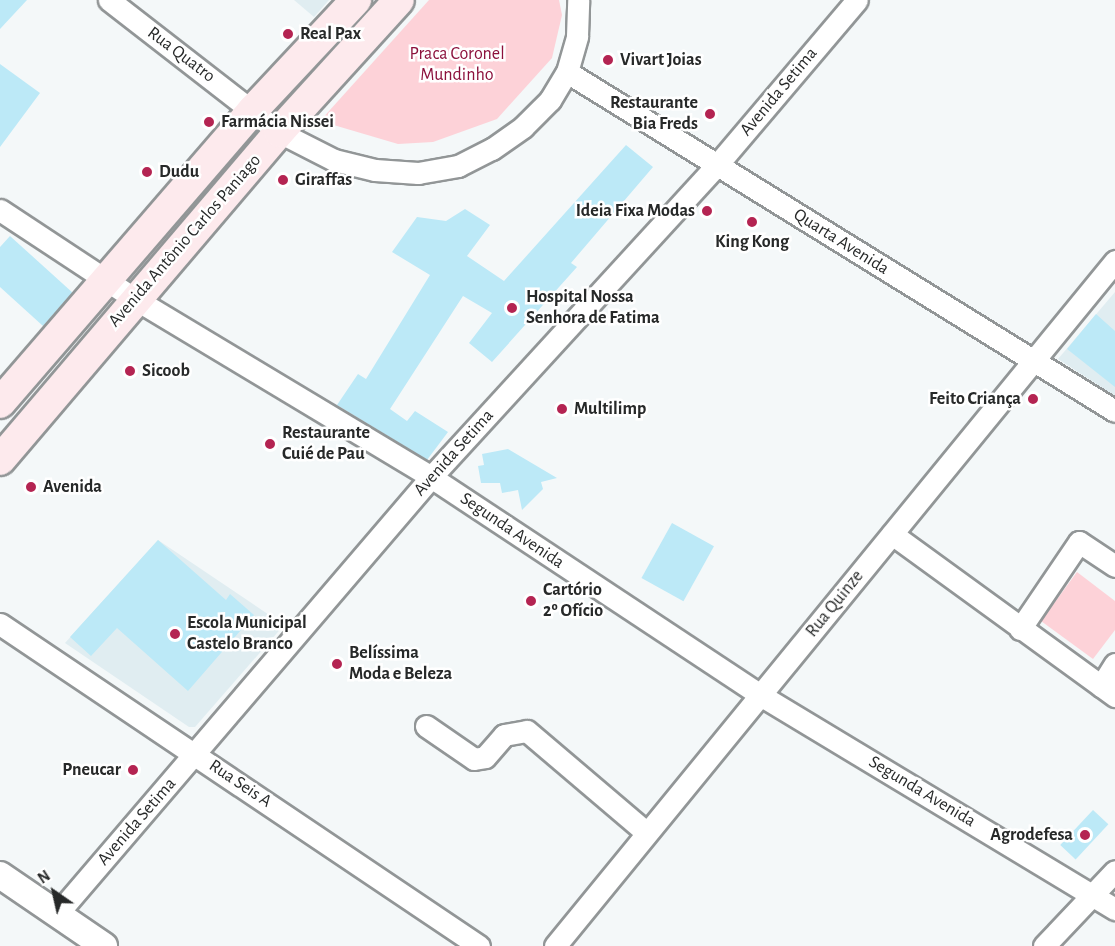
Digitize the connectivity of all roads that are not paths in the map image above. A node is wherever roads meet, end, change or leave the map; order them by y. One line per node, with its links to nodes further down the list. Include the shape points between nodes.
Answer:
1 (109, 0): 7 (street, Rua Quatro)
2 (356, 0): 7 (main road, Avenida Antônio Carlos Paniago)
3 (399, 0): 8 (main road, Avenida Antônio Carlos Paniago)
4 (578, 0): 6 (street, Rua Quatro, via 578,36)
5 (857, 0): 9 (street, Avenida Setima)
6 (567, 72): 8 (street, Rua Quatro, via 550,100 523,127 458,166 418,173 375,170 334,160); 9 (street, Quarta Avenida)
7 (253, 110): 8 (street, Rua Quatro); 12 (main road, Avenida Antônio Carlos Paniago)
8 (279, 132): 13 (main road, Avenida Antônio Carlos Paniago)
9 (717, 165): 14 (street, Quarta Avenida); 20 (street, Avenida Setima)
10 (0, 210): 12 (street, Segunda Avenida)
11 (1115, 261): 14 (street, Rua Quinze)
12 (107, 279): 13 (street, Segunda Avenida); 15 (main road, Avenida Antônio Carlos Paniago)
13 (135, 299): 16 (main road, Avenida Antônio Carlos Paniago); 20 (street, Segunda Avenida)
14 (1034, 361): 18 (street, Quarta Avenida); 21 (street, Rua Quinze)
15 (32, 366): 16 (main road); 17 (main road, Avenida Antônio Carlos Paniago)
16 (59, 387): 19 (main road, Avenida Antônio Carlos Paniago)
17 (0, 403)
18 (1115, 411)
19 (0, 460)
20 (431, 477): 27 (street, Segunda Avenida); 29 (street, Avenida Setima)
21 (892, 534): 24 (street); 27 (street, Rua Quinze)
22 (1115, 566): 24 (street, via 1079,542)
23 (0, 624): 29 (street, Rua Seis A)
24 (1020, 629): 26 (street)
25 (1115, 664): 26 (street)
26 (1108, 691)
27 (760, 695): 30 (street, Rua Quinze); 33 (street, Segunda Avenida)
28 (426, 726): 30 (street, via 474,759 485,757 504,735 527,731)
29 (196, 754): 35 (street, Avenida Setima); 37 (street, Rua Seis A)
30 (647, 832): 38 (street, Rua Quinze)
31 (1115, 871): 33 (street)
32 (0, 876): 35 (street)
33 (1093, 895): 34 (street, Segunda Avenida); 39 (street)
34 (1115, 909)
35 (58, 913): 36 (street)
36 (104, 946)
37 (479, 946)
38 (555, 946)
39 (1044, 946)

